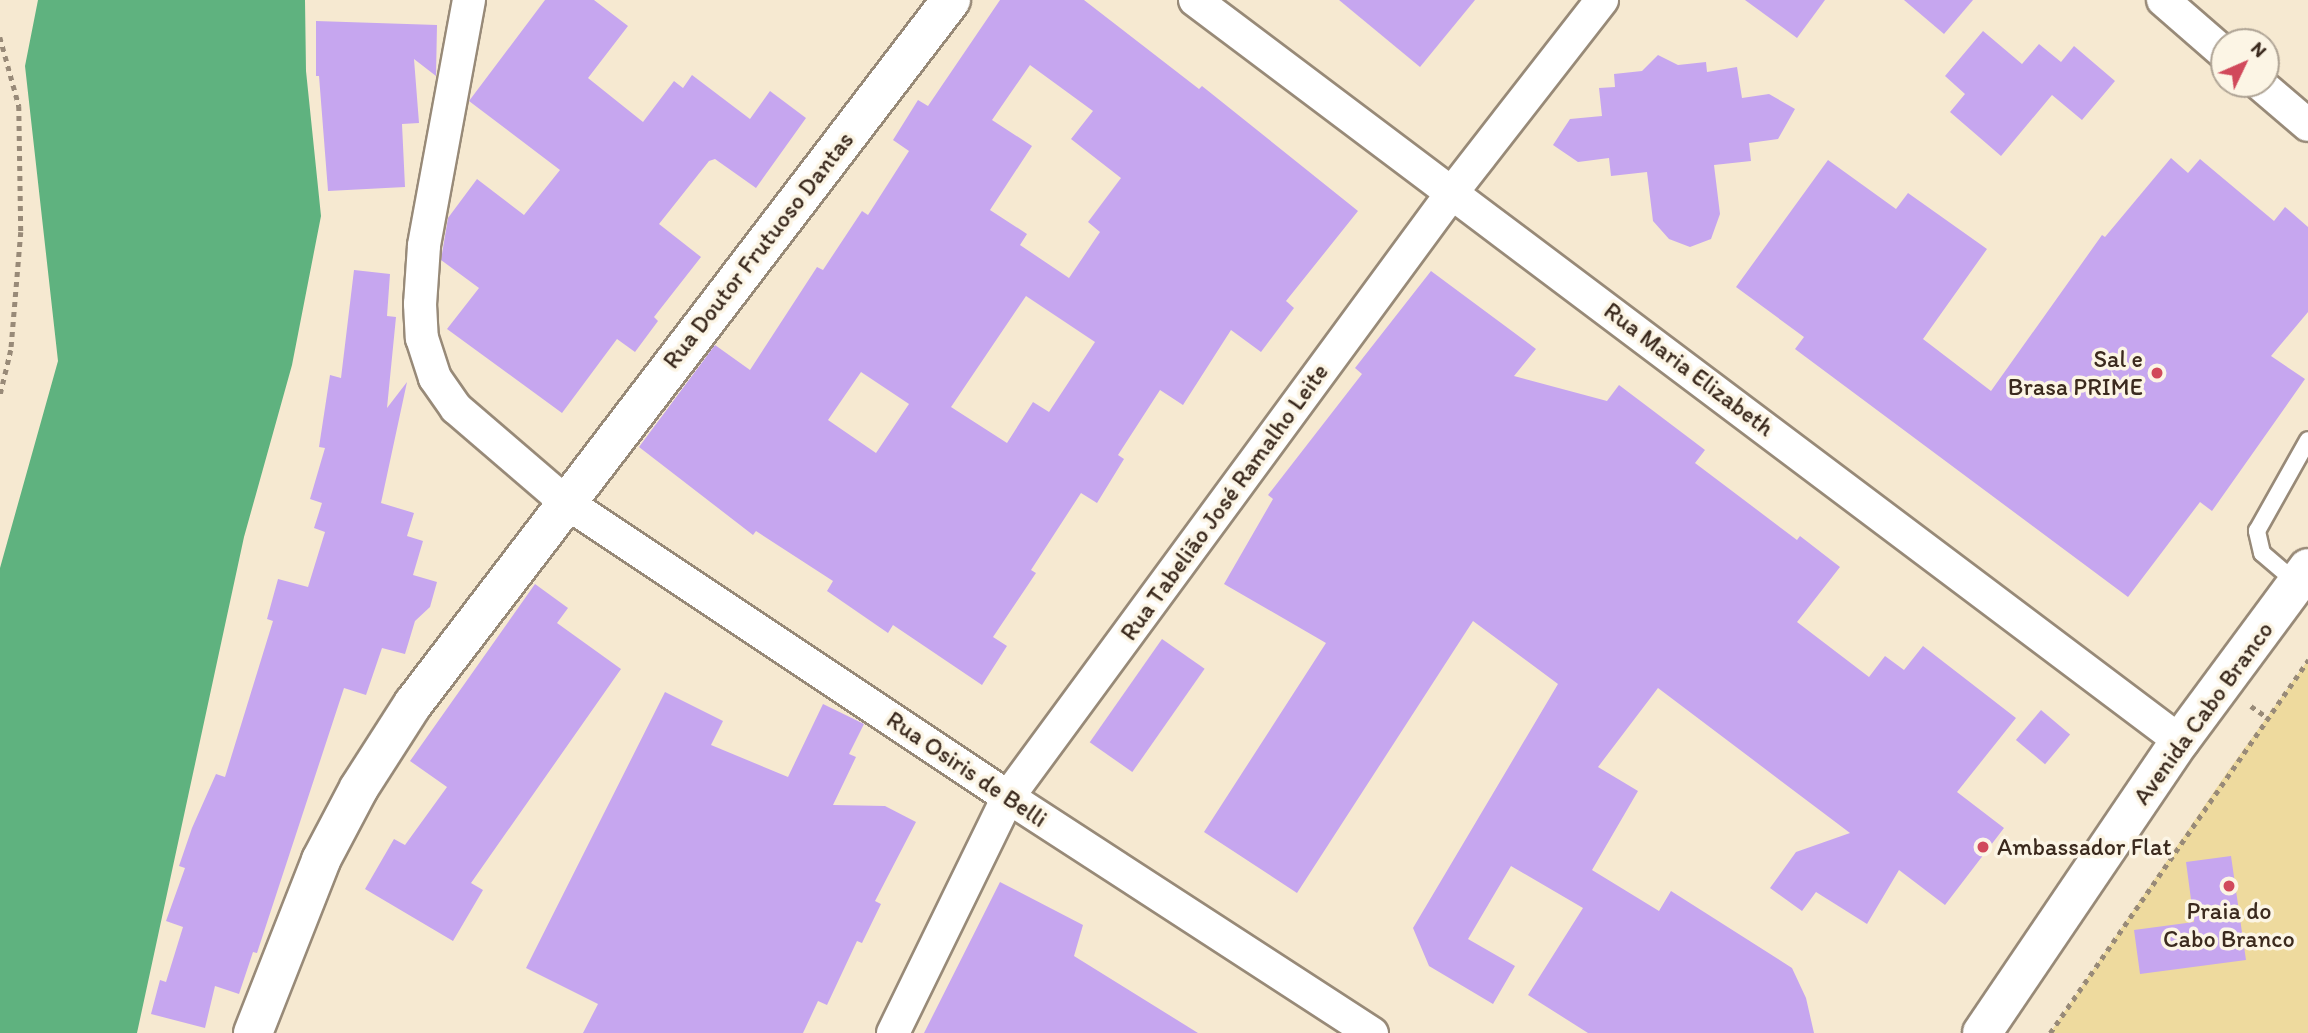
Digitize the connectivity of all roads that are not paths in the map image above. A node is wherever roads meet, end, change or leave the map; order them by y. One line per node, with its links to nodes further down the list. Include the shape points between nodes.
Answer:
1 (469, 0): 11 (street, Rua Osiris de Belli, via 424,247 422,338 435,378 456,408)
2 (951, 0): 11 (main road, Rua Doutor Frutuoso Dantas)
3 (1195, 0): 9 (street, Rua Maria Elizabeth)
4 (1602, 0): 9 (street, Rua Tabelião José Ramalho Leite)
5 (2163, 0): 6 (street)
6 (2210, 40)
7 (2276, 98): 8 (street)
8 (2308, 125)
9 (1454, 190): 13 (street, Rua Maria Elizabeth); 14 (street, Rua Tabelião José Ramalho Leite)
10 (2308, 440): 12 (lane, via 2257,531 2262,553)
11 (564, 501): 14 (street, Rua Osiris de Belli); 15 (main road, Rua Doutor Frutuoso Dantas, via 413,704 359,788 321,860)
12 (2303, 575): 13 (main road, Avenida Cabo Branco)
13 (2180, 741): 18 (main road, Avenida Cabo Branco)
14 (1008, 797): 16 (street, Rua Tabelião José Ramalho Leite); 17 (street, Rua Osiris de Belli)
15 (253, 1033)
16 (893, 1033)
17 (1372, 1033)
18 (1982, 1033)

